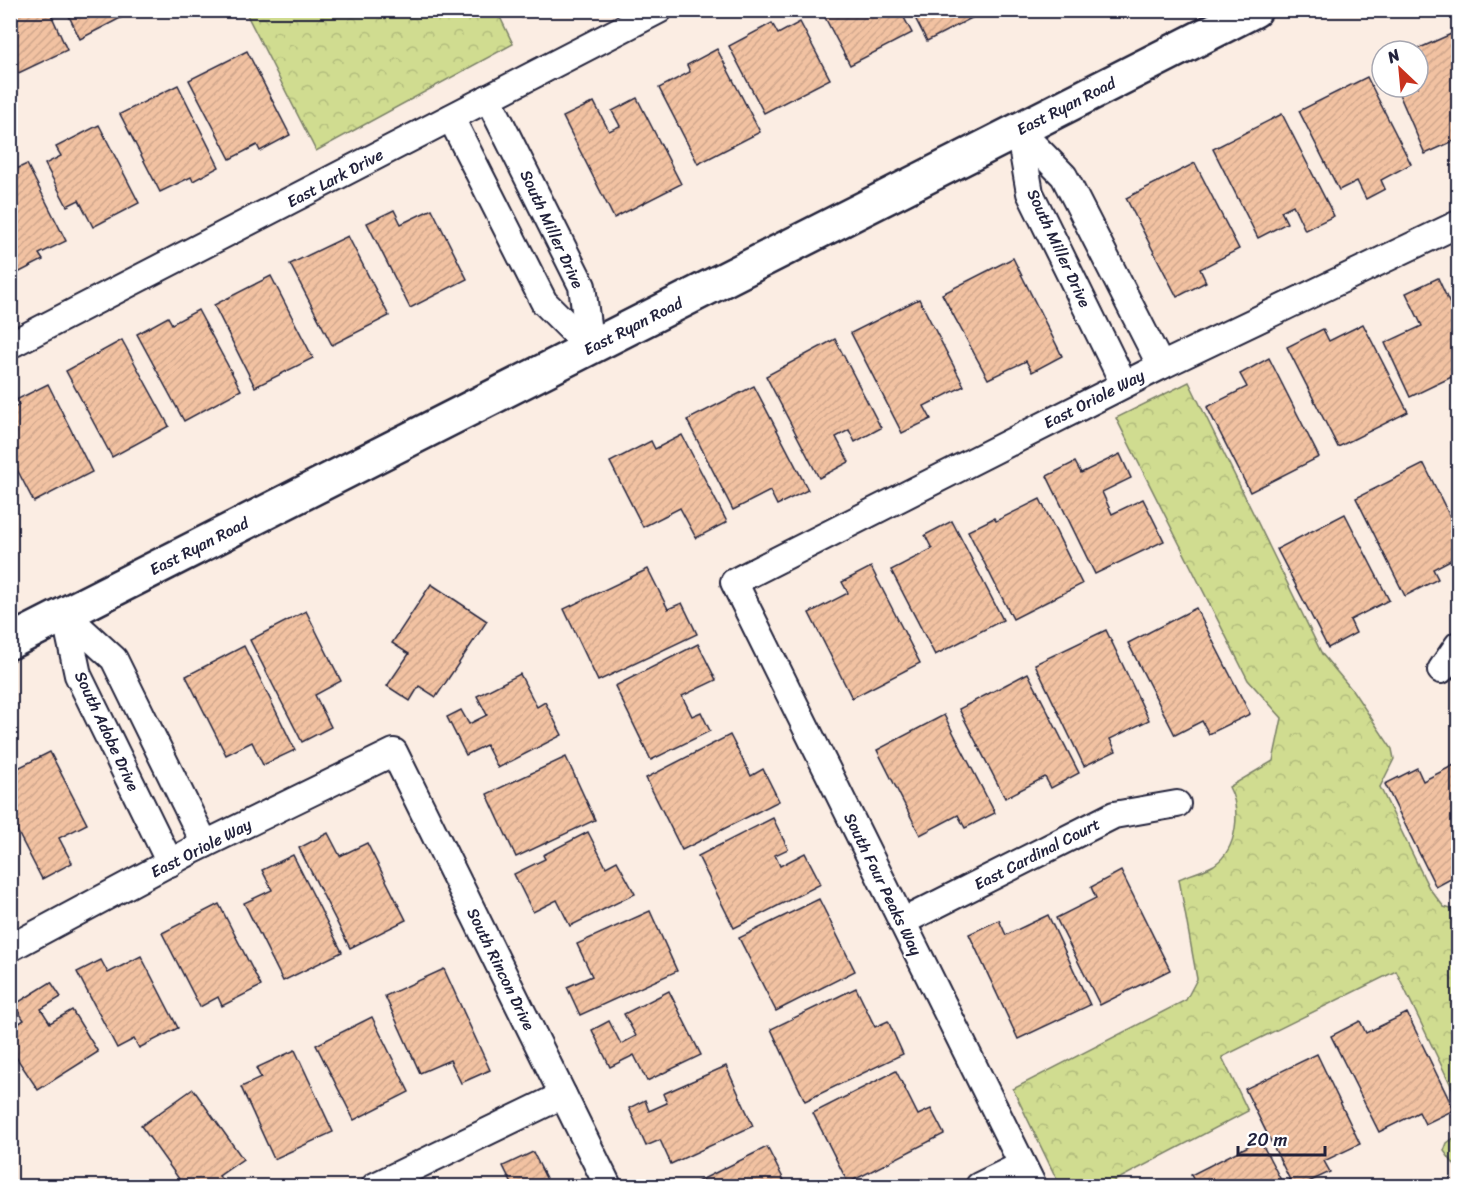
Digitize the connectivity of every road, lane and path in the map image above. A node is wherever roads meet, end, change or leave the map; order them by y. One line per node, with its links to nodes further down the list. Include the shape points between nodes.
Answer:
1 (659, 10): 3 (street, East Lark Drive)
2 (1255, 10): 5 (street, East Ryan Road)
3 (488, 98): 4 (street, East Lark Drive); 8 (street, South Miller Drive, via 582,286)
4 (451, 118): 7 (street, East Lark Drive); 8 (street, via 544,302)
5 (1019, 130): 8 (street, East Ryan Road); 9 (street, South Miller Drive, via 1064,176); 10 (street, South Miller Drive, via 1030,193)
6 (1458, 224): 9 (street, East Oriole Way)
7 (10, 345)
8 (590, 348): 12 (street, East Ryan Road)
9 (1161, 366): 10 (street, East Oriole Way)
10 (1124, 384): 11 (street, East Oriole Way)
11 (734, 582): 20 (street, South Four Peaks Way)
12 (65, 614): 13 (street, East Ryan Road); 18 (street, South Adobe Drive, via 114,659); 19 (street, South Adobe Drive, via 78,675)
13 (10, 642)
14 (1458, 645): 15 (street)
15 (1441, 670)
16 (394, 752): 18 (street, East Oriole Way); 22 (street, South Rincon Drive)
17 (1177, 804): 20 (street, East Cardinal Court, via 1114,815)
18 (205, 844): 19 (street, East Oriole Way)
19 (170, 863): 21 (street, East Oriole Way)
20 (902, 922): 23 (street, South Four Peaks Way)
21 (10, 948)
22 (563, 1095): 24 (street); 25 (street, South Rincon Drive)
23 (1028, 1176): 26 (street)
24 (375, 1186)
25 (608, 1186)
26 (979, 1186)

